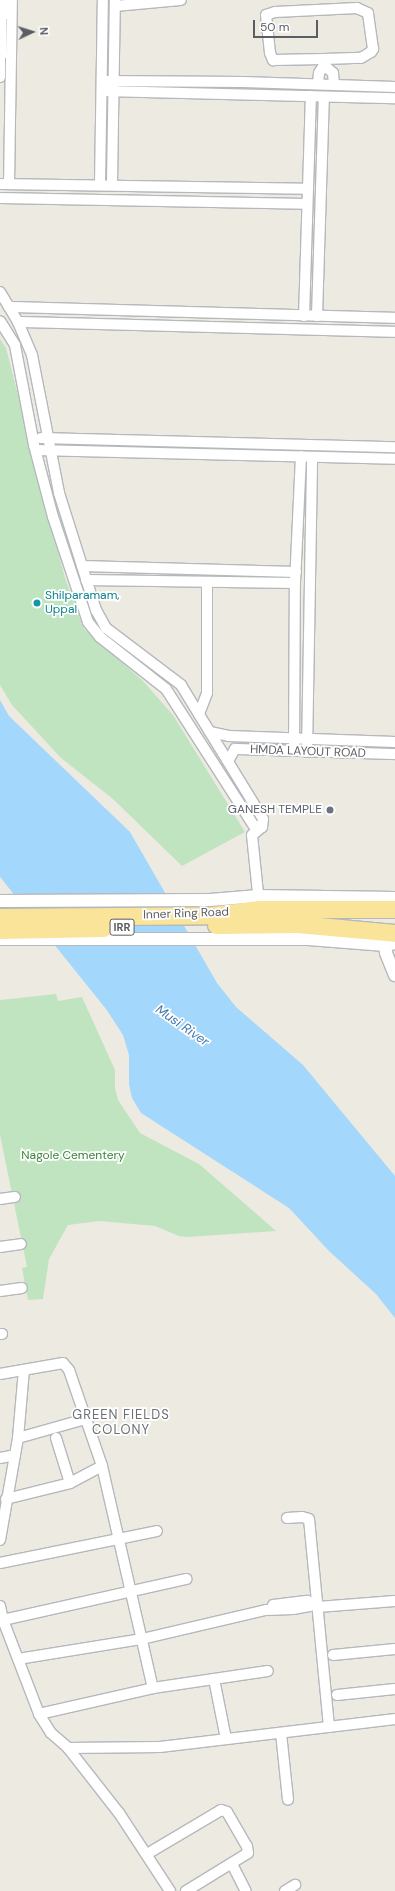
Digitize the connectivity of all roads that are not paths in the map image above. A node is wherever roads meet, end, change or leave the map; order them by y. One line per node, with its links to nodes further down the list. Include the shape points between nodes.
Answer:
1 (2, 0): 7 (street)
2 (12, 0): 17 (street)
3 (103, 0): 10 (street)
4 (181, 0): 5 (street)
5 (115, 3): 11 (street)
6 (324, 62): 6 (street, via 273,60 270,54 266,15 275,12 357,8 368,13 373,49 371,52 361,58); 8 (street); 9 (street, via 333,73)
7 (0, 77)
8 (318, 84): 9 (street); 11 (street)
9 (334, 84): 12 (street)
10 (103, 86): 11 (street); 16 (street)
11 (114, 86): 13 (street); 20 (street)
12 (395, 87)
13 (311, 96): 14 (street); 21 (street)
14 (324, 97): 15 (street); 30 (street)
15 (395, 98)
16 (100, 183): 19 (street); 20 (street)
17 (3, 184): 18 (street); 23 (street)
18 (46, 184): 19 (street); 24 (street)
19 (68, 184): 25 (street)
20 (112, 184): 21 (street)
21 (306, 189): 26 (street)
22 (0, 198): 23 (street)
23 (15, 198): 24 (street)
24 (28, 199): 25 (street)
25 (51, 199): 26 (street)
26 (306, 204): 29 (street)
27 (0, 292): 28 (street)
28 (9, 307): 29 (street); 33 (street)
29 (304, 316): 30 (street)
30 (317, 316): 31 (street)
31 (395, 318)
32 (0, 321): 35 (street, via 15,345)
33 (18, 322): 34 (street); 36 (street, via 32,355)
34 (395, 332)
35 (33, 438): 36 (street); 38 (street)
36 (47, 438): 37 (street); 39 (street)
37 (395, 447)
38 (36, 450): 39 (street); 52 (street, via 53,517 88,622 100,637)
39 (51, 450): 40 (street); 43 (street, via 59,493)
40 (301, 456): 41 (street); 45 (street)
41 (312, 457): 42 (street); 50 (street)
42 (395, 459)
43 (82, 566): 44 (street); 46 (street)
44 (123, 567): 45 (street); 47 (street)
45 (296, 572): 49 (street)
46 (86, 580): 47 (street); 51 (street, via 96,610 106,628)
47 (120, 580): 48 (street)
48 (207, 582): 49 (street); 53 (street, via 207,693)
49 (296, 588): 50 (street); 55 (street)
50 (309, 593): 56 (street)
51 (168, 674): 52 (street); 53 (street, via 181,685)
52 (166, 689): 62 (street, via 254,826)
53 (199, 714): 54 (street)
54 (210, 732): 55 (street, via 229,736); 61 (street)
55 (294, 738): 56 (street); 58 (street)
56 (307, 739): 57 (street); 59 (street)
57 (395, 742)
58 (294, 751): 59 (street, HMDA LAYOUT ROAD); 61 (street, HMDA LAYOUT ROAD, via 235,749)
59 (306, 752): 60 (street, HMDA LAYOUT ROAD)
60 (395, 754)
61 (228, 761): 62 (street, via 263,819)
62 (262, 827): 65 (street, via 252,835)
63 (395, 898): 65 (street)
64 (0, 902): 66 (street)
65 (259, 902): 66 (highway, Inner Ring Road / IRR, via 213,916); 67 (highway, Inner Ring Road / IRR)
66 (160, 908): 69 (highway, Inner Ring Road / IRR)
67 (395, 909)
68 (0, 917): 69 (highway, Inner Ring Road / IRR)
69 (25, 923): 70 (highway, Inner Ring Road / IRR); 71 (highway, Inner Ring Road / IRR)
70 (0, 930)
71 (222, 932): 72 (highway, Inner Ring Road / IRR, via 297,924); 73 (street)
72 (389, 938): 74 (street)
73 (0, 939)
74 (395, 975)
75 (15, 1197): 76 (street)
76 (0, 1199)
77 (21, 1244): 78 (street)
78 (0, 1247)
79 (22, 1288): 80 (street)
80 (0, 1291)
81 (24, 1370): 82 (street); 83 (street, via 63,1363 69,1370); 84 (street)
82 (0, 1374)
83 (85, 1419): 84 (street); 88 (street)
84 (18, 1438): 86 (street)
85 (56, 1438): 89 (street)
86 (15, 1455): 87 (street); 90 (street)
87 (0, 1458)
88 (102, 1466): 89 (street); 93 (street)
89 (70, 1483): 90 (street)
90 (6, 1499): 94 (street)
91 (287, 1518): 99 (street, via 309,1519)
92 (157, 1531): 93 (street)
93 (120, 1539): 95 (street); 97 (street)
94 (0, 1540)
95 (0, 1563)
96 (186, 1579): 97 (street)
97 (131, 1590): 101 (street); 102 (street)
98 (395, 1601): 99 (street)
99 (318, 1605): 102 (street, via 266,1610); 113 (street)
100 (0, 1606): 101 (street)
101 (3, 1620): 105 (street)
102 (142, 1639): 105 (street); 108 (street)
103 (395, 1649): 104 (street)
104 (333, 1655)
105 (18, 1659): 111 (street)
106 (268, 1671): 107 (street)
107 (214, 1678): 108 (street); 115 (street)
108 (153, 1688): 111 (street)
109 (395, 1689): 110 (street)
110 (337, 1694)
111 (39, 1714): 116 (street, via 51,1733)
112 (395, 1719): 113 (street)
113 (329, 1727): 114 (street)
114 (280, 1733): 115 (street); 117 (street)
115 (226, 1739): 116 (street, via 160,1747)
116 (68, 1748): 118 (street)
117 (288, 1800)
118 (147, 1854): 119 (street, via 224,1810 228,1812 249,1850 246,1856); 121 (street)
119 (232, 1864): 122 (street); 123 (street)
120 (295, 1885): 124 (street)
121 (170, 1891)
122 (186, 1891)
123 (246, 1891)
124 (285, 1891)

